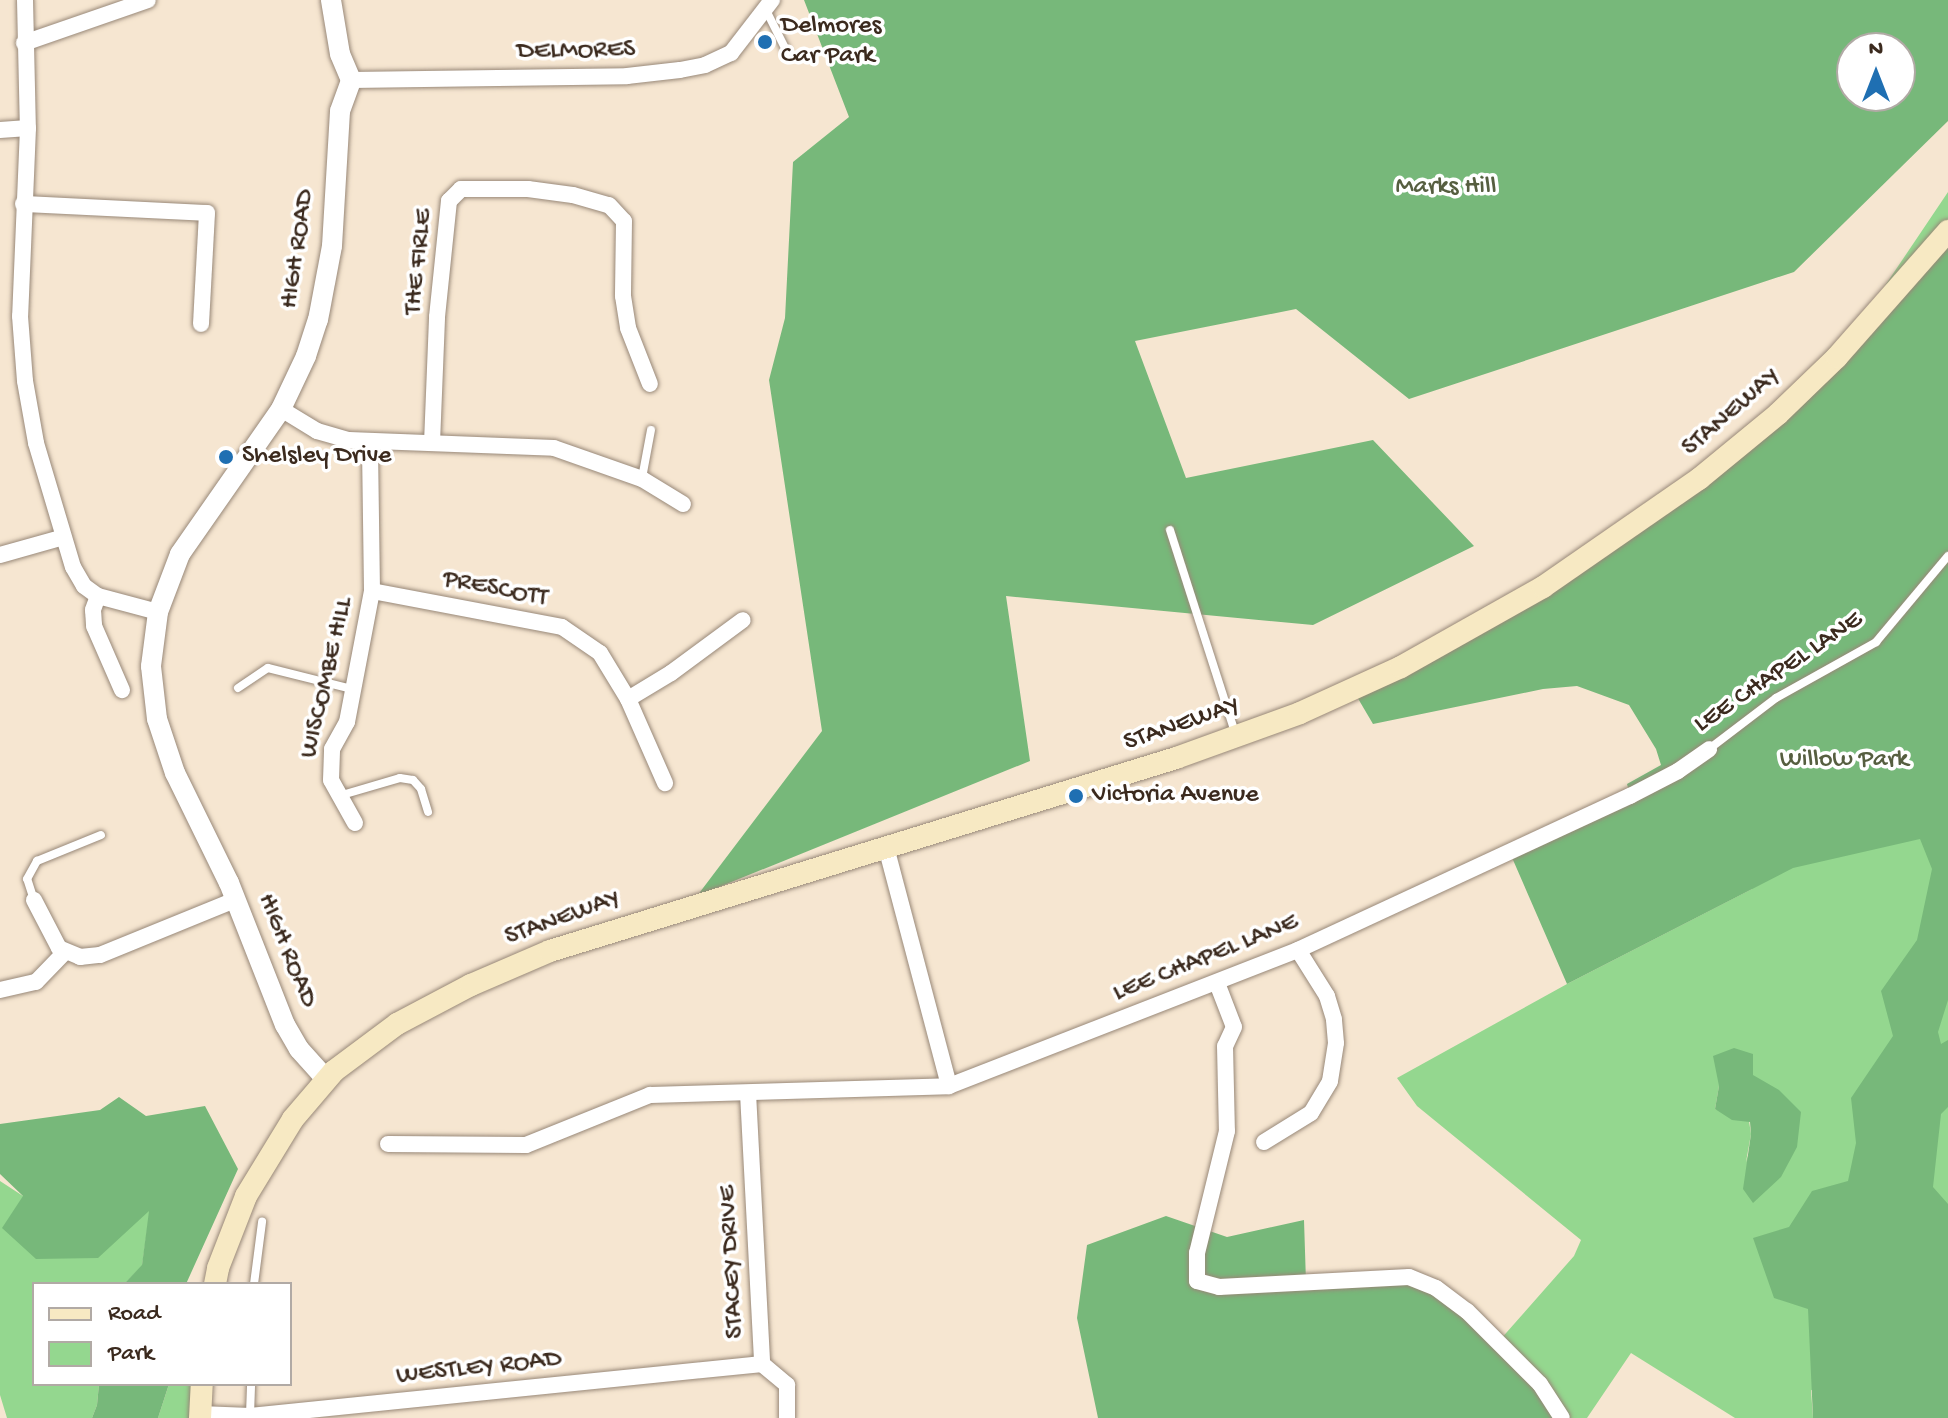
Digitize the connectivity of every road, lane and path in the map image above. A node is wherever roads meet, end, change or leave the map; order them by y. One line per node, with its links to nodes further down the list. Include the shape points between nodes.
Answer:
1 (25, 0): 5 (street)
2 (148, 0): 5 (street)
3 (331, 0): 7 (street, via 340,54)
4 (769, 5): 6 (lane); 7 (street, DELMORES, via 731,53 680,70 627,76)
5 (24, 43): 8 (street)
6 (787, 52)
7 (351, 80): 14 (street, HIGH ROAD, via 340,111 327,281 306,356)
8 (28, 128): 9 (street); 10 (street)
9 (0, 130)
10 (23, 204): 12 (street, via 207,213); 21 (street, via 20,316 25,381 36,443)
11 (1948, 231): 32 (main road, STANEWAY, via 1837,357 1699,479 1564,573 1448,643 1353,690)
12 (201, 324)
13 (650, 384): 17 (street, THE FIRLE, via 628,328 624,221 609,205 528,189 461,189 449,201)
14 (281, 409): 16 (street, via 331,436); 26 (street, HIGH ROAD, via 189,538)
15 (651, 430): 18 (lane)
16 (370, 441): 17 (street); 24 (street, WISCOMBE HILL)
17 (432, 443): 18 (street, via 554,448)
18 (642, 479): 19 (street)
19 (683, 504)
20 (1170, 530): 32 (lane)
21 (64, 537): 22 (street); 25 (street, via 79,579)
22 (0, 555)
23 (1948, 556): 33 (lane, LEE CHAPEL LANE, via 1876,642 1776,698)
24 (372, 591): 29 (street, WISCOMBE HILL); 31 (street, PRESCOTT, via 562,627 600,653)
25 (98, 596): 26 (street); 30 (street, via 94,626)
26 (158, 612): 41 (street, HIGH ROAD, via 151,666 162,737)
27 (743, 620): 31 (street)
28 (238, 688): 29 (lane, via 268,668)
29 (352, 689): 35 (street, WISCOMBE HILL, via 347,722 332,749 331,780)
30 (122, 690)
31 (628, 699): 34 (street, PRESCOTT)
32 (1237, 737): 39 (main road, STANEWAY)
33 (1709, 749): 42 (street, LEE CHAPEL LANE, via 1630,796)
34 (665, 783)
35 (342, 795): 36 (lane, via 400,778 413,780); 37 (street, WISCOMBE HILL)
36 (428, 812)
37 (355, 823)
38 (101, 835): 40 (lane, via 37,861 27,879)
39 (886, 847): 46 (main road, STANEWAY, via 605,932 504,970 397,1024); 47 (street)
40 (34, 900): 43 (street)
41 (235, 900): 43 (street, via 100,955); 46 (street, HIGH ROAD, via 285,1025)
42 (1298, 950): 44 (street, LEE CHAPEL LANE); 49 (street, via 1327,996 1334,1019 1330,1081 1311,1113)
43 (64, 953): 45 (street, via 30,986)
44 (1217, 983): 47 (street, LEE CHAPEL LANE); 60 (street, via 1234,1027 1225,1046 1227,1131 1197,1253 1197,1281 1219,1287 1409,1277 1423,1282 1457,1303 1499,1341 1540,1384)
45 (0, 990)
46 (326, 1079): 52 (main road, via 268,1156 246,1196)
47 (949, 1086): 48 (street, LEE CHAPEL LANE)
48 (748, 1093): 50 (street, LEE CHAPEL LANE, via 650,1095 526,1145); 54 (street, STACEY DRIVE)
49 (1264, 1142)
50 (388, 1144)
51 (262, 1222): 53 (lane)
52 (218, 1279)
53 (254, 1282)
54 (762, 1364): 58 (street, WESTLEY ROAD); 59 (street, STACEY DRIVE, via 787,1385)
55 (202, 1386): 57 (main road)
56 (251, 1386): 58 (lane)
57 (200, 1417): 58 (street, WESTLEY ROAD)
58 (250, 1417)
59 (787, 1418)
60 (1562, 1418)

